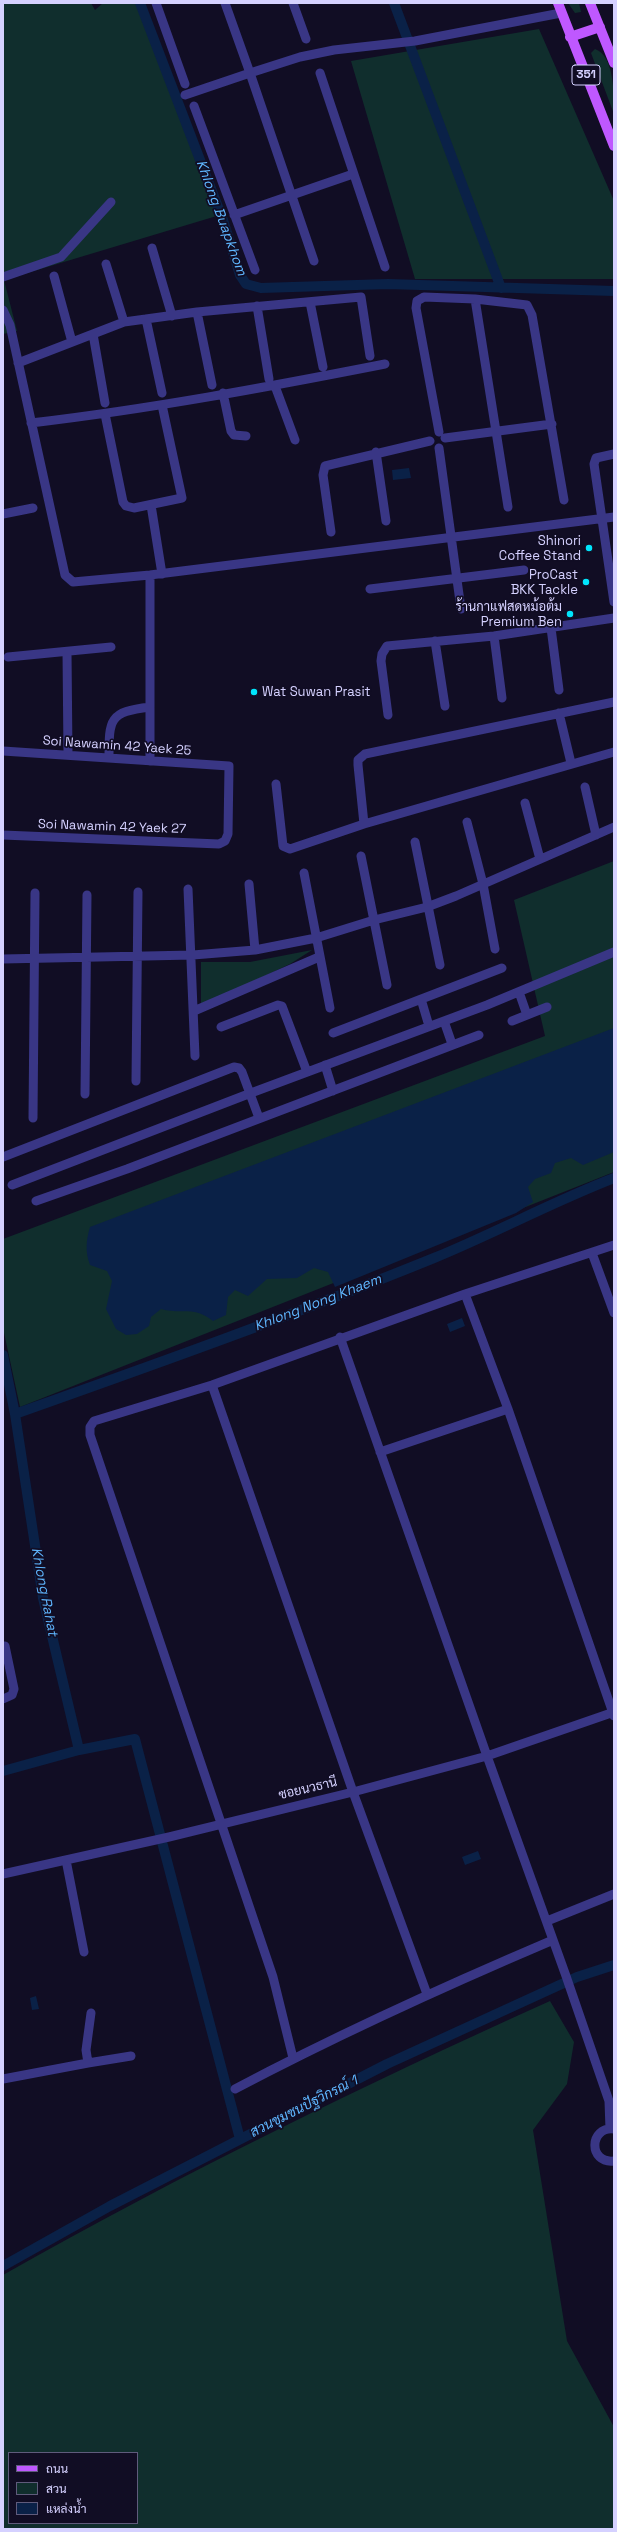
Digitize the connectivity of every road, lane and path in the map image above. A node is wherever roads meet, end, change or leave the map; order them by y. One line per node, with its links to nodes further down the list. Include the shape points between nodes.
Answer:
1 (156, 3): 13 (street)
2 (225, 3): 11 (street)
3 (293, 3): 9 (street)
4 (558, 3): 6 (main road, 351)
5 (590, 3): 7 (main road, 351)
6 (561, 13): 8 (main road, 351); 11 (street, via 415,41 334,50 300,57)
7 (600, 27): 8 (main road); 10 (main road, 351)
8 (570, 37): 16 (main road, 351)
9 (306, 39)
10 (614, 63)
11 (250, 73): 14 (street); 18 (street)
12 (320, 73): 17 (street)
13 (185, 84)
14 (185, 95)
15 (194, 106): 20 (street)
16 (614, 146)
17 (353, 174): 18 (street); 24 (street)
18 (292, 195): 20 (street); 22 (street)
19 (111, 202): 27 (street, via 61,257)
20 (234, 215): 25 (street)
21 (152, 248): 33 (street)
22 (314, 261)
23 (106, 264): 35 (street)
24 (385, 268)
25 (255, 270)
26 (54, 276): 37 (street)
27 (3, 277)
28 (475, 299): 50 (street, via 523,303 530,309); 51 (street); 52 (street, via 424,297 417,301 416,305)
29 (310, 302): 30 (street); 38 (street, via 361,297); 41 (street)
30 (257, 306): 31 (street); 42 (street)
31 (197, 312): 33 (street); 43 (street)
32 (4, 315): 39 (street)
33 (172, 316): 34 (street)
34 (146, 319): 35 (street); 44 (street)
35 (124, 322): 36 (street)
36 (93, 334): 37 (street); 46 (street)
37 (72, 342): 39 (street)
38 (370, 356)
39 (18, 362): 49 (street)
40 (385, 364): 42 (street)
41 (323, 367)
42 (272, 382): 45 (street); 54 (street)
43 (212, 386)
44 (162, 393)
45 (223, 393): 47 (street); 53 (street, via 231,431 234,435)
46 (105, 402)
47 (162, 405): 48 (street); 60 (street, via 182,498)
48 (105, 414): 49 (street); 60 (street, via 123,502 129,508)
49 (31, 422): 71 (street, via 68,579 79,582)
50 (552, 424): 51 (street); 59 (street)
51 (497, 431): 52 (street); 62 (street)
52 (442, 435): 55 (street, via 432,434); 56 (street, via 444,444)
53 (246, 436)
54 (294, 440)
55 (430, 441): 56 (street); 57 (street)
56 (439, 448): 68 (street)
57 (376, 452): 66 (street); 67 (street, via 325,466 323,475)
58 (614, 454): 65 (street, via 596,458 594,464)
59 (564, 500)
60 (151, 505): 70 (street)
61 (33, 508): 63 (street)
62 (508, 508)
63 (3, 514)
64 (614, 517): 65 (street)
65 (602, 519): 68 (street); 73 (street)
66 (386, 521)
67 (331, 532)
68 (451, 536): 70 (street); 72 (street)
69 (524, 570): 72 (street)
70 (162, 574): 71 (street)
71 (150, 576): 88 (street)
72 (456, 578): 74 (street); 76 (street)
73 (612, 580): 75 (street)
74 (370, 589)
75 (614, 602)
76 (461, 609)
77 (614, 618): 78 (street)
78 (551, 628): 79 (street); 84 (street)
79 (494, 636): 80 (street); 85 (street)
80 (435, 641): 87 (street); 90 (street, via 387,646 384,650 381,661)
81 (111, 647): 82 (street)
82 (67, 652): 83 (street); 93 (street)
83 (8, 657)
84 (559, 690)
85 (502, 698)
86 (614, 702): 89 (street)
87 (445, 706)
88 (150, 707): 94 (street, via 127,710 115,718 109,733); 95 (street)
89 (559, 713): 96 (street); 101 (street, via 360,757 358,765)
90 (388, 715)
91 (3, 751): 93 (street, Soi Nawamin 42 Yaek 25)
92 (614, 752): 96 (street)
93 (68, 755): 94 (street, Soi Nawamin 42 Yaek 25)
94 (109, 758): 95 (street, Soi Nawamin 42 Yaek 25)
95 (150, 761): 106 (street, Soi Nawamin 42 Yaek 25, via 228,766 228,834 225,841)
96 (571, 763): 101 (street)
97 (276, 784): 101 (street, via 282,846 285,849)
98 (585, 787): 103 (street)
99 (525, 803): 108 (street)
100 (467, 822): 111 (street)
101 (364, 824)
102 (614, 827): 103 (street)
103 (596, 834): 108 (street)
104 (3, 835): 106 (street, Soi Nawamin 42 Yaek 27)
105 (415, 842): 116 (street)
106 (219, 844)
107 (361, 856): 117 (street)
108 (540, 859): 111 (street)
109 (304, 873): 118 (street)
110 (249, 884): 120 (street)
111 (483, 884): 116 (street); 119 (street)
112 (188, 889): 122 (street)
113 (138, 892): 125 (street)
114 (35, 893): 126 (street)
115 (87, 895): 124 (street)
116 (427, 907): 117 (street); 128 (street)
117 (374, 920): 118 (street); 130 (street)
118 (316, 938): 120 (street); 123 (street)
119 (495, 949)
120 (256, 950): 122 (street)
121 (614, 952): 131 (street)
122 (193, 955): 125 (street); 135 (street)
123 (319, 957): 134 (street); 135 (street)
124 (86, 958): 125 (street); 126 (street); 150 (street)
125 (137, 958): 147 (street)
126 (34, 959): 127 (street); 151 (street)
127 (3, 960)
128 (440, 965)
129 (502, 968): 132 (street)
130 (387, 985)
131 (519, 992): 136 (street); 137 (street)
132 (421, 999): 139 (street); 141 (street)
133 (548, 1007): 136 (street)
134 (330, 1008)
135 (194, 1012): 144 (street)
136 (527, 1015): 138 (street)
137 (444, 1021): 139 (street); 143 (street)
138 (512, 1021)
139 (429, 1026): 145 (street)
140 (221, 1028): 146 (street, via 278,1005 282,1006)
141 (333, 1033)
142 (479, 1035): 143 (street)
143 (452, 1044): 148 (street)
144 (195, 1056)
145 (325, 1065): 146 (street); 148 (street)
146 (307, 1072): 149 (street)
147 (136, 1081)
148 (333, 1091): 152 (street)
149 (251, 1093): 152 (street); 153 (street, via 242,1072 234,1067); 154 (street)
150 (85, 1094)
151 (33, 1118)
152 (259, 1118): 155 (street)
153 (3, 1157)
154 (12, 1185)
155 (36, 1201)
156 (614, 1245): 157 (street)
157 (592, 1253): 158 (street); 159 (street)
158 (465, 1294): 160 (street); 162 (street)
159 (614, 1313)
160 (340, 1337): 161 (street); 163 (street)
161 (212, 1385): 168 (street); 169 (street, via 94,1421 90,1427 90,1435)
162 (508, 1409): 163 (street); 166 (street)
163 (380, 1452): 167 (street)
164 (5, 1646): 165 (street, via 14,1689 12,1695)
165 (3, 1699)
166 (614, 1713): 167 (street, ซอยนวธานี)
167 (486, 1756): 168 (street, ซอยนวธานี); 173 (street)
168 (353, 1792): 169 (street, ซอยนวธานี); 176 (street)
169 (223, 1823): 170 (street, ซอยนวธานี); 179 (street, via 273,1977)
170 (66, 1860): 171 (street, ซอยนวธานี); 175 (street)
171 (3, 1874)
172 (614, 1894): 173 (street)
173 (547, 1922): 174 (street)
174 (553, 1940): 176 (street); 183 (street, via 609,2101)
175 (84, 1952)
176 (427, 1994): 179 (street)
177 (91, 2013): 180 (street, via 86,2050)
178 (130, 2056): 180 (street)
179 (293, 2058): 182 (street)
180 (88, 2063): 181 (street)
181 (3, 2079)
182 (235, 2090)
183 (612, 2129): 184 (street, via 596,2137 594,2148 599,2158)
184 (614, 2161)

